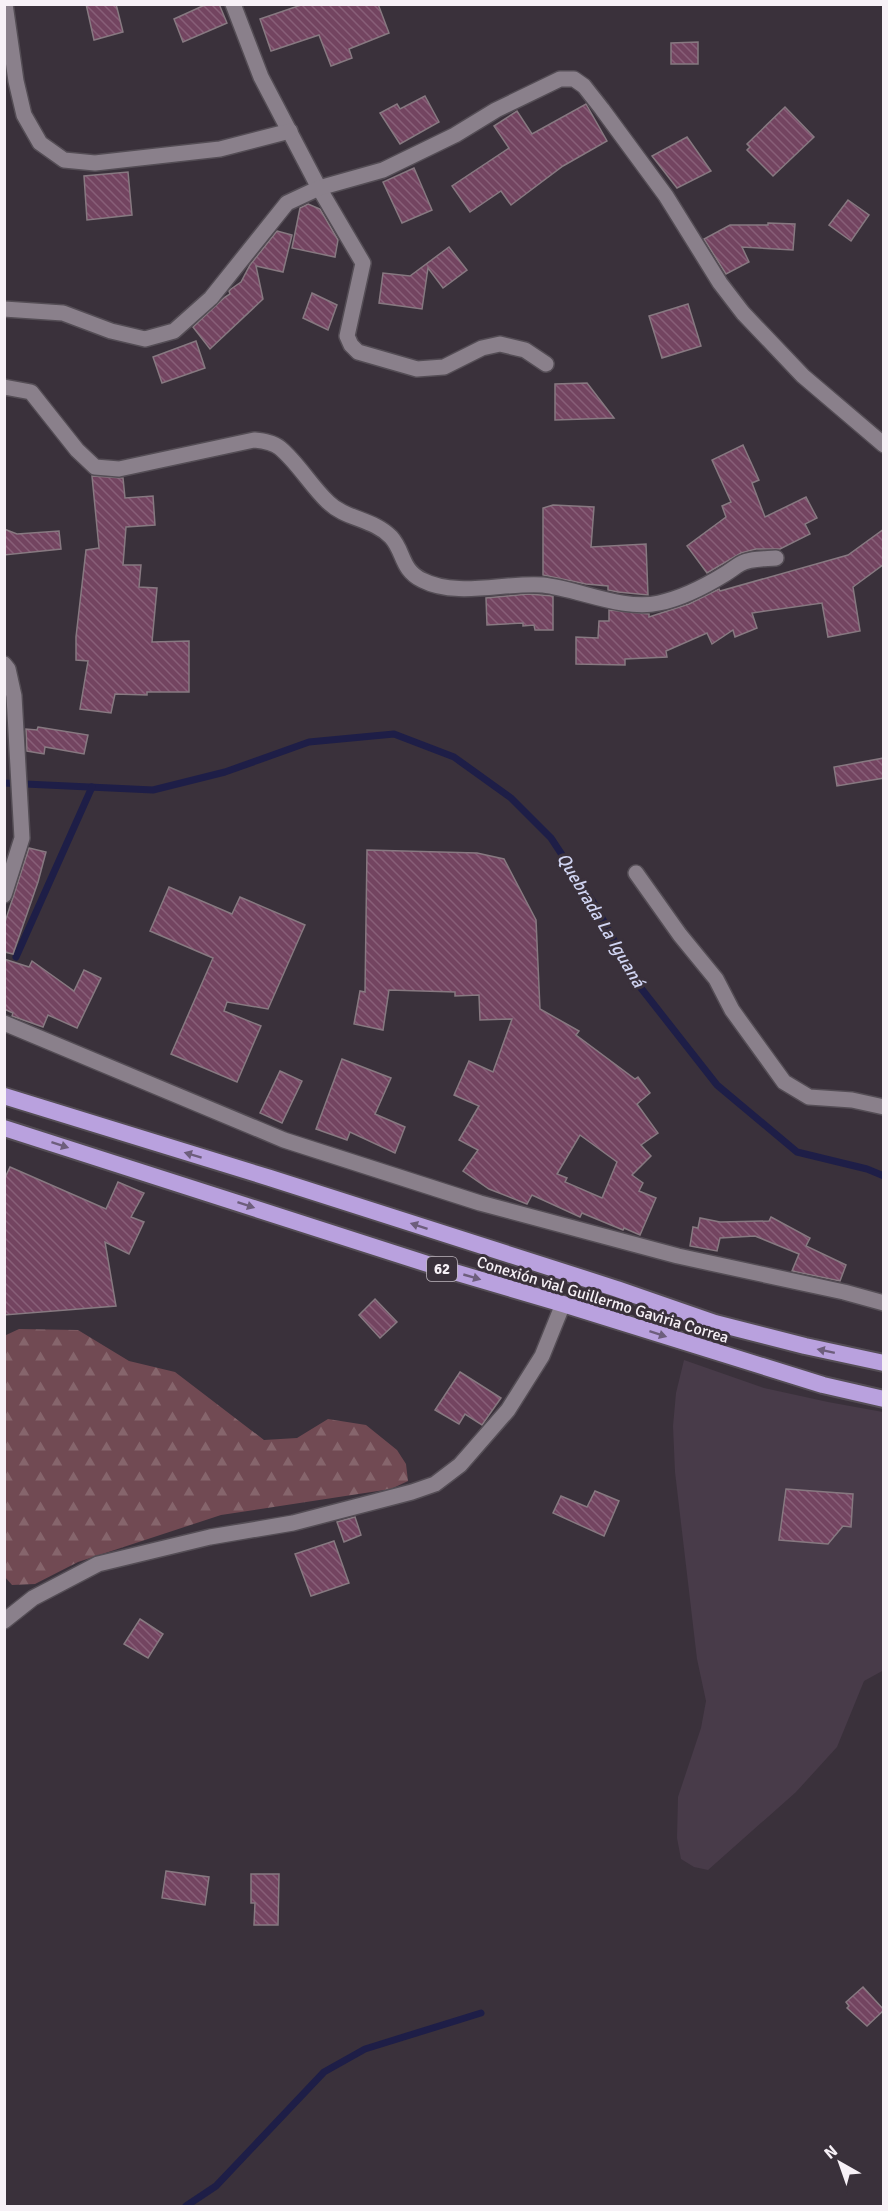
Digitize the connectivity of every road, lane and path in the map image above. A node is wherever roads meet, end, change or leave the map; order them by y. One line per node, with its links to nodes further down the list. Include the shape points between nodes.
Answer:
1 (5, 4): 3 (street, via 24,115 40,143 64,160 95,163 220,149)
2 (233, 4): 3 (street, via 261,77)
3 (290, 131): 4 (street)
4 (319, 188): 5 (street, via 286,203 211,298 174,332 145,339 63,313); 6 (street, via 363,263 347,336 358,352 417,369 444,367 482,348 500,344 525,350); 8 (street, via 383,170 560,79 574,79 584,86 666,196 743,313 803,376)
5 (4, 309)
6 (546, 364)
7 (4, 387): 9 (street, via 31,392 77,450 95,466 119,469 254,440 267,441 279,447 329,504 393,539 411,573 422,581 450,589 542,585 631,604 657,604 702,588 740,564)
8 (884, 445)
9 (776, 558)
10 (4, 664): 12 (street, via 14,696 22,838)
11 (636, 873): 15 (street, via 716,979 732,1010 784,1082 809,1096)
12 (4, 895)
13 (4, 1023): 17 (street, via 284,1140 480,1203 678,1256)
14 (4, 1096): 19 (highway, Conexión vial Guillermo Gaviria Correa / 62, one-way to 14, via 715,1323)
15 (884, 1107)
16 (4, 1128): 18 (highway, Conexión vial Guillermo Gaviria Correa / 62, one-way to 18)
17 (884, 1303)
18 (563, 1304): 20 (highway, Conexión vial Guillermo Gaviria Correa / 62, one-way to 20, via 812,1382); 21 (street, via 542,1356 508,1410 460,1465 435,1484 293,1523 210,1537 98,1564 33,1598)
19 (884, 1363)
20 (884, 1399)
21 (4, 1621)

